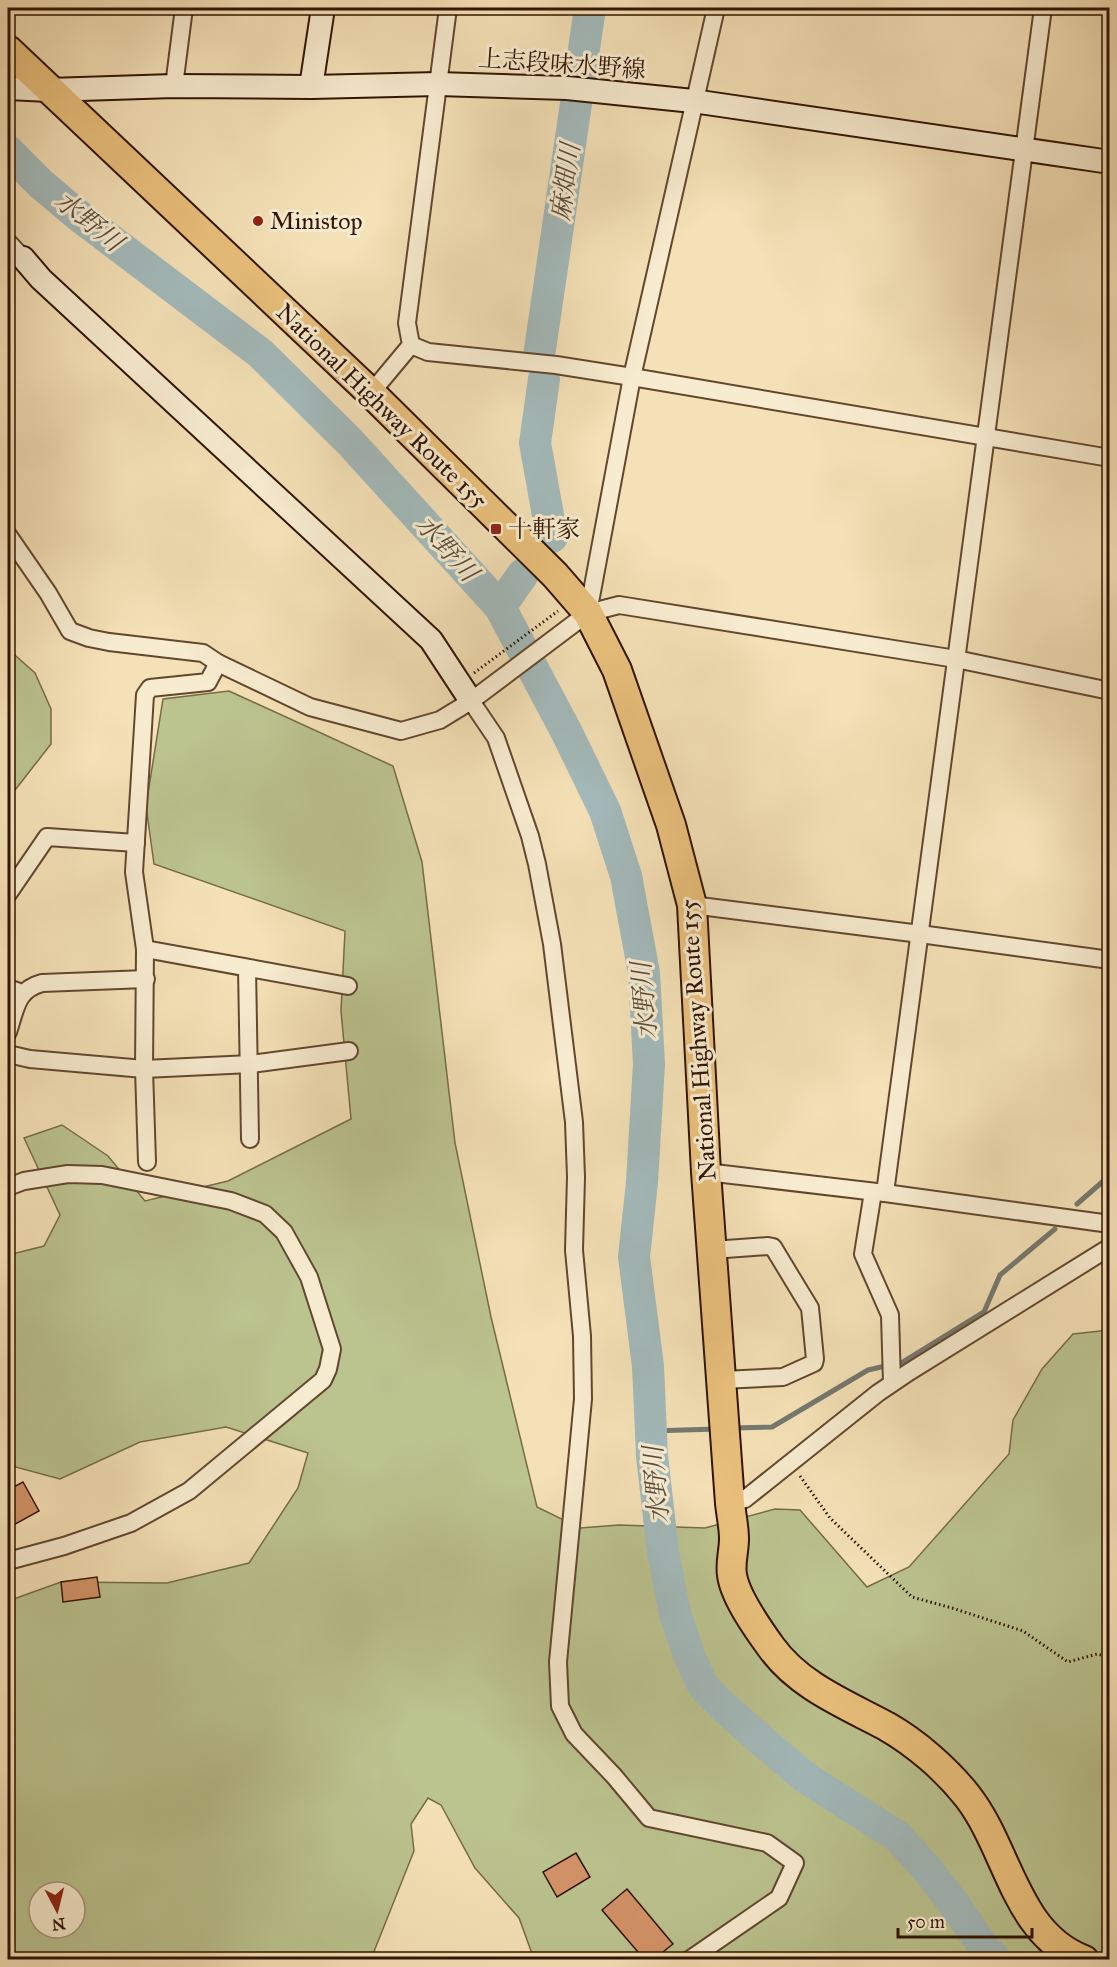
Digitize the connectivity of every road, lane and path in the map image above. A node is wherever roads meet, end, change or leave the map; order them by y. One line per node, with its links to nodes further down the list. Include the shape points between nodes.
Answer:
1 (184, 8): 8 (street)
2 (323, 8): 9 (street)
3 (448, 8): 7 (street)
4 (716, 8): 12 (street)
5 (1044, 8): 13 (street)
6 (8, 50): 11 (highway, National Highway Route 155)
7 (438, 84): 9 (street, 上志段味水野線); 12 (street, 上志段味水野線, via 567,88); 16 (street, via 407,323)
8 (174, 86): 9 (street, 上志段味水野線); 11 (street, 上志段味水野線)
9 (311, 87)
10 (11, 88): 11 (street, 上志段味水野線)
11 (50, 90): 18 (highway, National Highway Route 155)
12 (693, 101): 13 (street, 上志段味水野線); 17 (street)
13 (1024, 151): 14 (street, 上志段味水野線); 19 (street)
14 (1110, 162)
15 (13, 253): 27 (street, via 431,640)
16 (411, 345): 17 (street, via 428,352); 18 (street)
17 (632, 376): 19 (street); 22 (street)
18 (371, 393): 22 (highway, National Highway Route 155, via 555,575)
19 (986, 436): 20 (street); 23 (street)
20 (1110, 458)
21 (8, 535): 24 (street, via 70,631 109,642 203,653)
22 (574, 615): 23 (street, via 619,605); 25 (path); 27 (street); 30 (highway, National Highway Route 155, via 617,670 671,825)
23 (956, 659): 26 (street); 31 (street)
24 (218, 663): 27 (street, via 310,707 401,731 440,720); 28 (street, via 208,682 150,688 145,695)
25 (469, 677)
26 (1110, 691)
27 (471, 701): 57 (street, via 496,738 537,864 552,944 574,1122 574,1250 583,1399 558,1662 560,1706 574,1734 649,1818 767,1843 795,1863 780,1898)
28 (136, 843): 29 (street, via 47,837); 32 (street, via 135,885)
29 (8, 894)
30 (693, 905): 31 (street); 45 (highway, National Highway Route 155)
31 (920, 934): 33 (street); 47 (street)
32 (146, 949): 34 (street); 35 (street)
33 (1110, 960)
34 (247, 968): 36 (street); 41 (street)
35 (146, 979): 37 (street, via 42,983); 42 (street)
36 (348, 986)
37 (15, 991): 38 (street)
38 (8, 1032)
39 (349, 1050): 41 (street)
40 (8, 1054): 42 (street)
41 (249, 1064): 42 (street); 43 (street)
42 (144, 1069): 44 (street)
43 (250, 1139)
44 (147, 1162)
45 (706, 1172): 47 (street); 50 (highway, National Highway Route 155)
46 (8, 1187): 55 (street, via 68,1174 102,1175 231,1202 265,1214 284,1232 309,1277 332,1348 323,1380 189,1491 131,1523)
47 (879, 1192): 48 (street); 52 (street, via 863,1254 890,1315)
48 (1110, 1224)
49 (1110, 1247): 52 (street)
50 (712, 1250): 51 (highway, National Highway Route 155); 51 (street, via 773,1247 810,1308 815,1359 783,1377)
51 (722, 1380): 54 (highway, National Highway Route 155)
52 (892, 1383): 53 (street)
53 (789, 1464): 54 (street, via 746,1499); 56 (path, via 830,1518 912,1597 1023,1631 1068,1662 1096,1654)
54 (730, 1503): 58 (highway, National Highway Route 155, via 732,1576 741,1599 771,1647 783,1662 824,1695 888,1728 941,1766 969,1798 991,1833 1025,1908 1057,1946)
55 (8, 1561)
56 (1110, 1657)
57 (689, 1959)
58 (1084, 1959)

